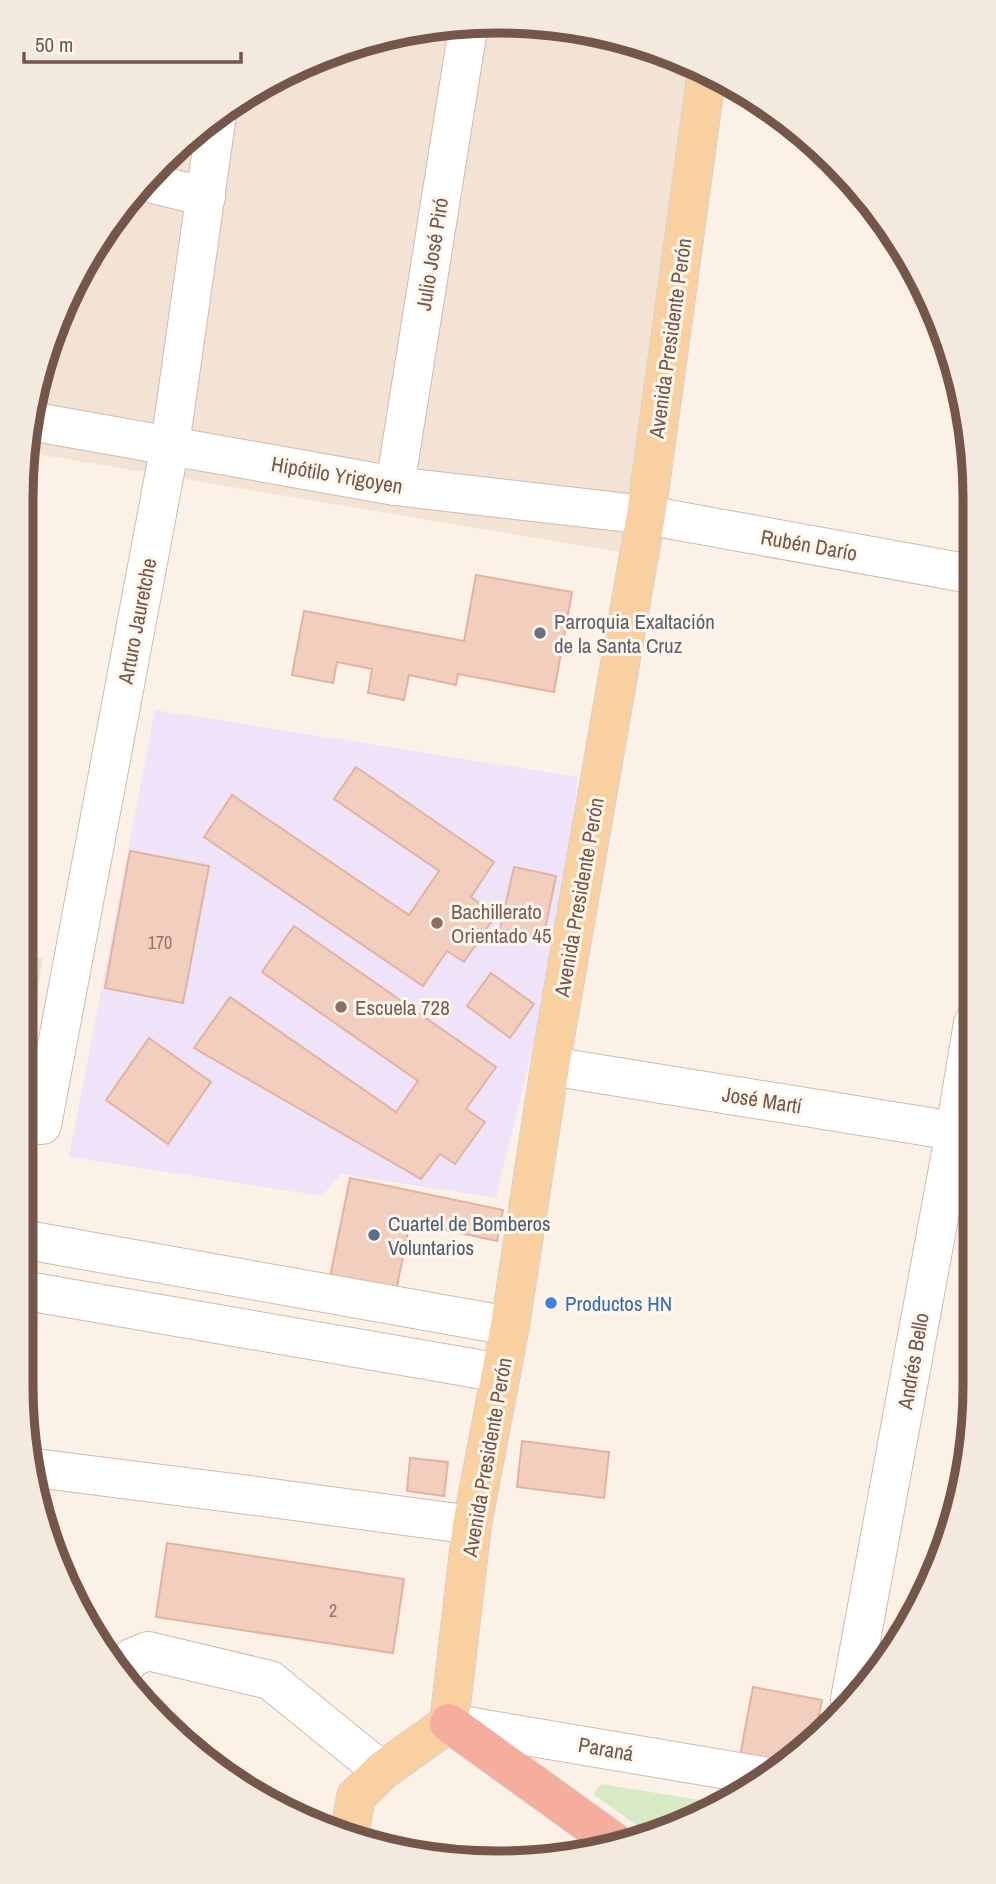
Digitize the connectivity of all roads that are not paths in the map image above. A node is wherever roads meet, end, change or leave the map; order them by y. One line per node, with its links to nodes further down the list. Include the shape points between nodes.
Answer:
1 (467, 34): 8 (street, Julio José Piró)
2 (706, 82): 9 (main road, Avenida Presidente Perón)
3 (215, 129): 5 (street, Arturo Jauretche)
4 (156, 184): 5 (street)
5 (206, 197): 7 (street, Arturo Jauretche)
6 (39, 423): 7 (street, Hipótilo Yrigoyen)
7 (170, 445): 8 (street, Hipótilo Yrigoyen); 12 (street, Arturo Jauretche)
8 (395, 485): 9 (street, Hipótilo Yrigoyen)
9 (646, 515): 10 (street, Rubén Darío); 11 (main road, Avenida Presidente Perón)
10 (963, 573)
11 (550, 1066): 13 (street, José Martí); 17 (main road, Avenida Presidente Perón)
12 (42, 1125)
13 (963, 1132)
14 (963, 1137): 22 (street, Andrés Bello)
15 (33, 1241): 17 (street)
16 (33, 1292): 18 (street)
17 (510, 1326): 18 (main road, Avenida Presidente Perón)
18 (501, 1373): 20 (main road, Avenida Presidente Perón)
19 (41, 1469): 20 (street)
20 (472, 1525): 23 (main road, Avenida Presidente Perón)
21 (126, 1665): 24 (street, via 148,1651 270,1680)
22 (853, 1685)
23 (449, 1723): 24 (main road); 25 (street, Paraná); 27 (highway)
24 (383, 1771): 26 (main road, via 356,1797)
25 (752, 1774)
26 (351, 1826)
27 (608, 1837)

